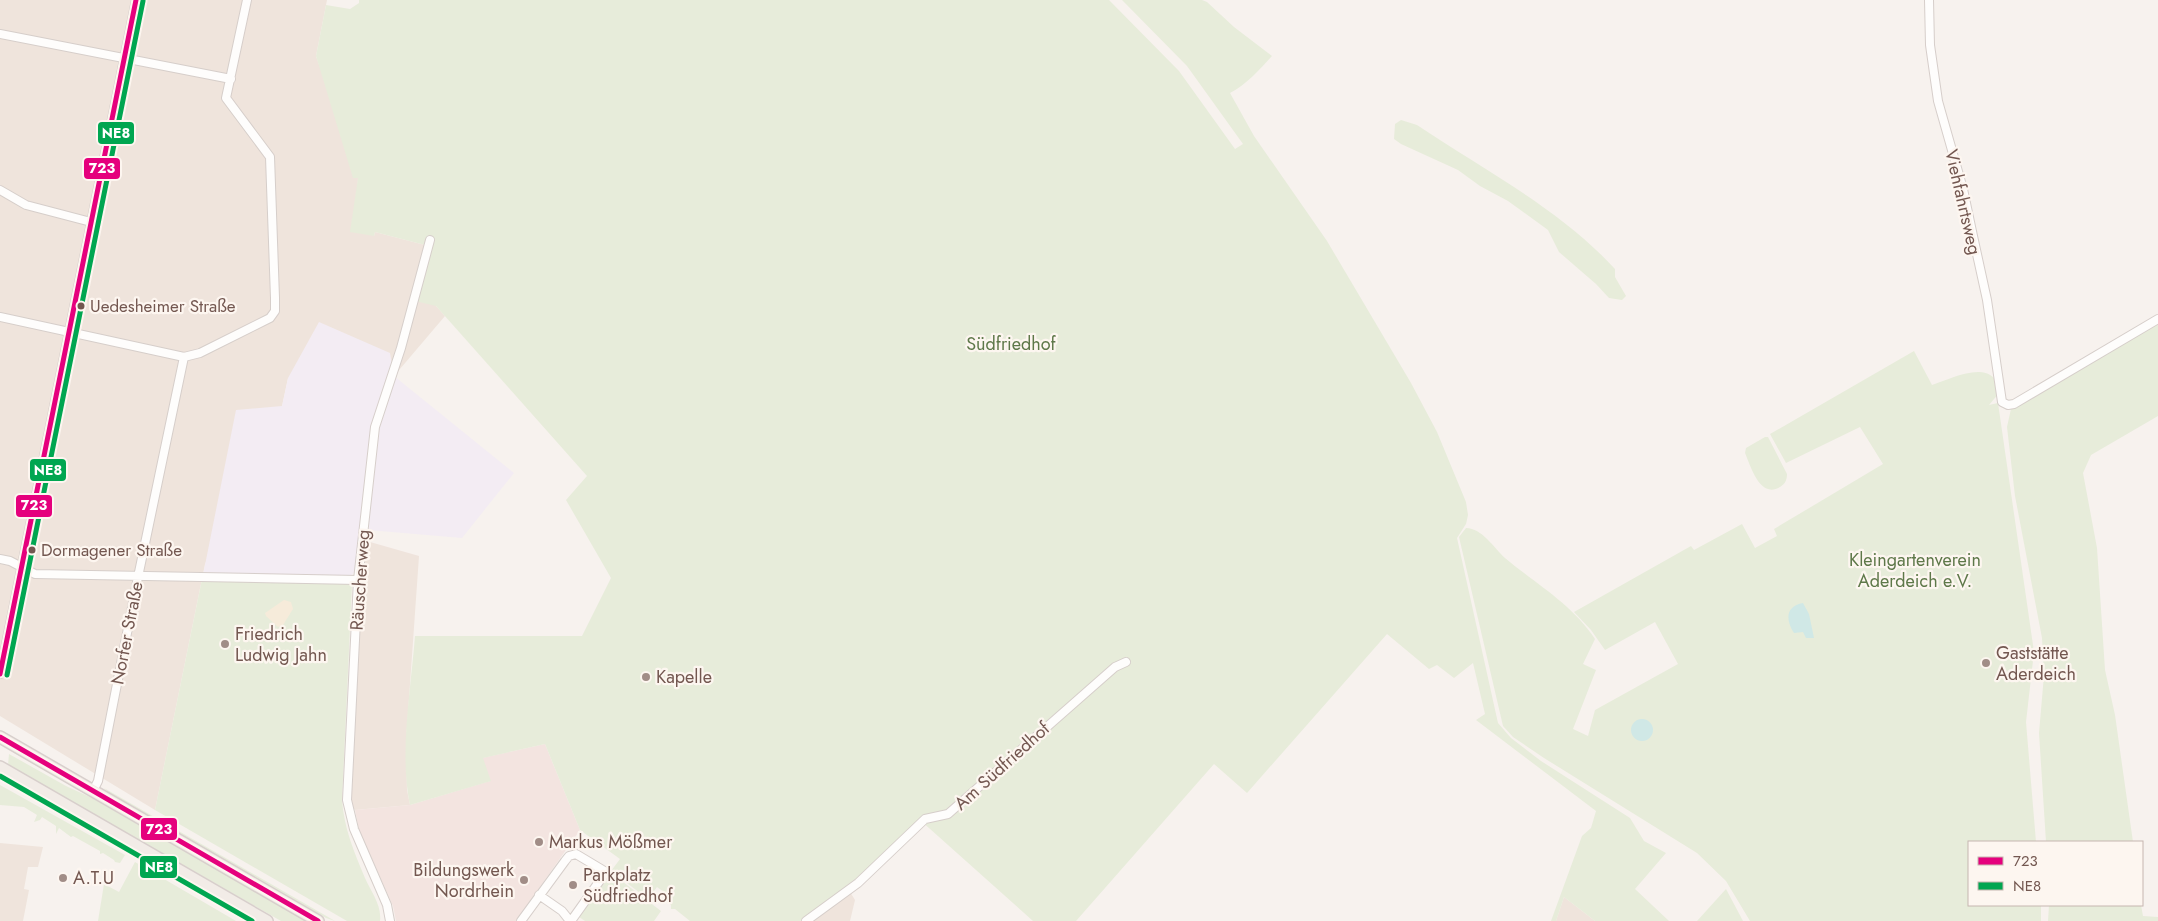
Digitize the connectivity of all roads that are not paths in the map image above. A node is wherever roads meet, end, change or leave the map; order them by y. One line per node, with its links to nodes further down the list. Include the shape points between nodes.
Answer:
1 (136, 0): 5 (street)
2 (247, 0): 6 (street)
3 (1929, 0): 11 (street, Viehfahrtsweg, via 1930,45 1938,101 1969,217 2003,403 2014,404)
4 (0, 34): 5 (street)
5 (124, 58): 6 (street); 8 (street)
6 (231, 79): 13 (street, via 226,98 270,157 275,311 270,318 200,353)
7 (0, 190): 8 (street, via 26,205)
8 (91, 222): 12 (street)
9 (430, 240): 17 (street, Räuscherweg, via 401,348 375,427)
10 (0, 317): 12 (street)
11 (2158, 320)
12 (69, 333): 13 (street); 15 (street)
13 (184, 357): 16 (street, Norfer Straße)
14 (0, 560): 15 (street)
15 (22, 567): 16 (street, via 35,574); 19 (street)
16 (138, 577): 17 (street); 24 (street, Norfer Straße, via 98,781)
17 (358, 580): 28 (street, Räuscherweg, via 347,800 354,829 387,905)
18 (1126, 662): 31 (street, Am Südfriedhof, via 1115,667 1061,713 948,814 932,816 919,824 858,883)
19 (0, 674)
20 (0, 737): 22 (main road)
21 (0, 747): 22 (main road, via 19,756)
22 (31, 756): 24 (main road)
23 (0, 767): 26 (main road)
24 (93, 791): 27 (main road)
25 (539, 895): 29 (street); 30 (street, via 562,911); 30 (street, via 572,854 584,857 606,872)
26 (267, 921)
27 (318, 921)
28 (390, 921)
29 (521, 921)
30 (570, 921)
31 (806, 921)

